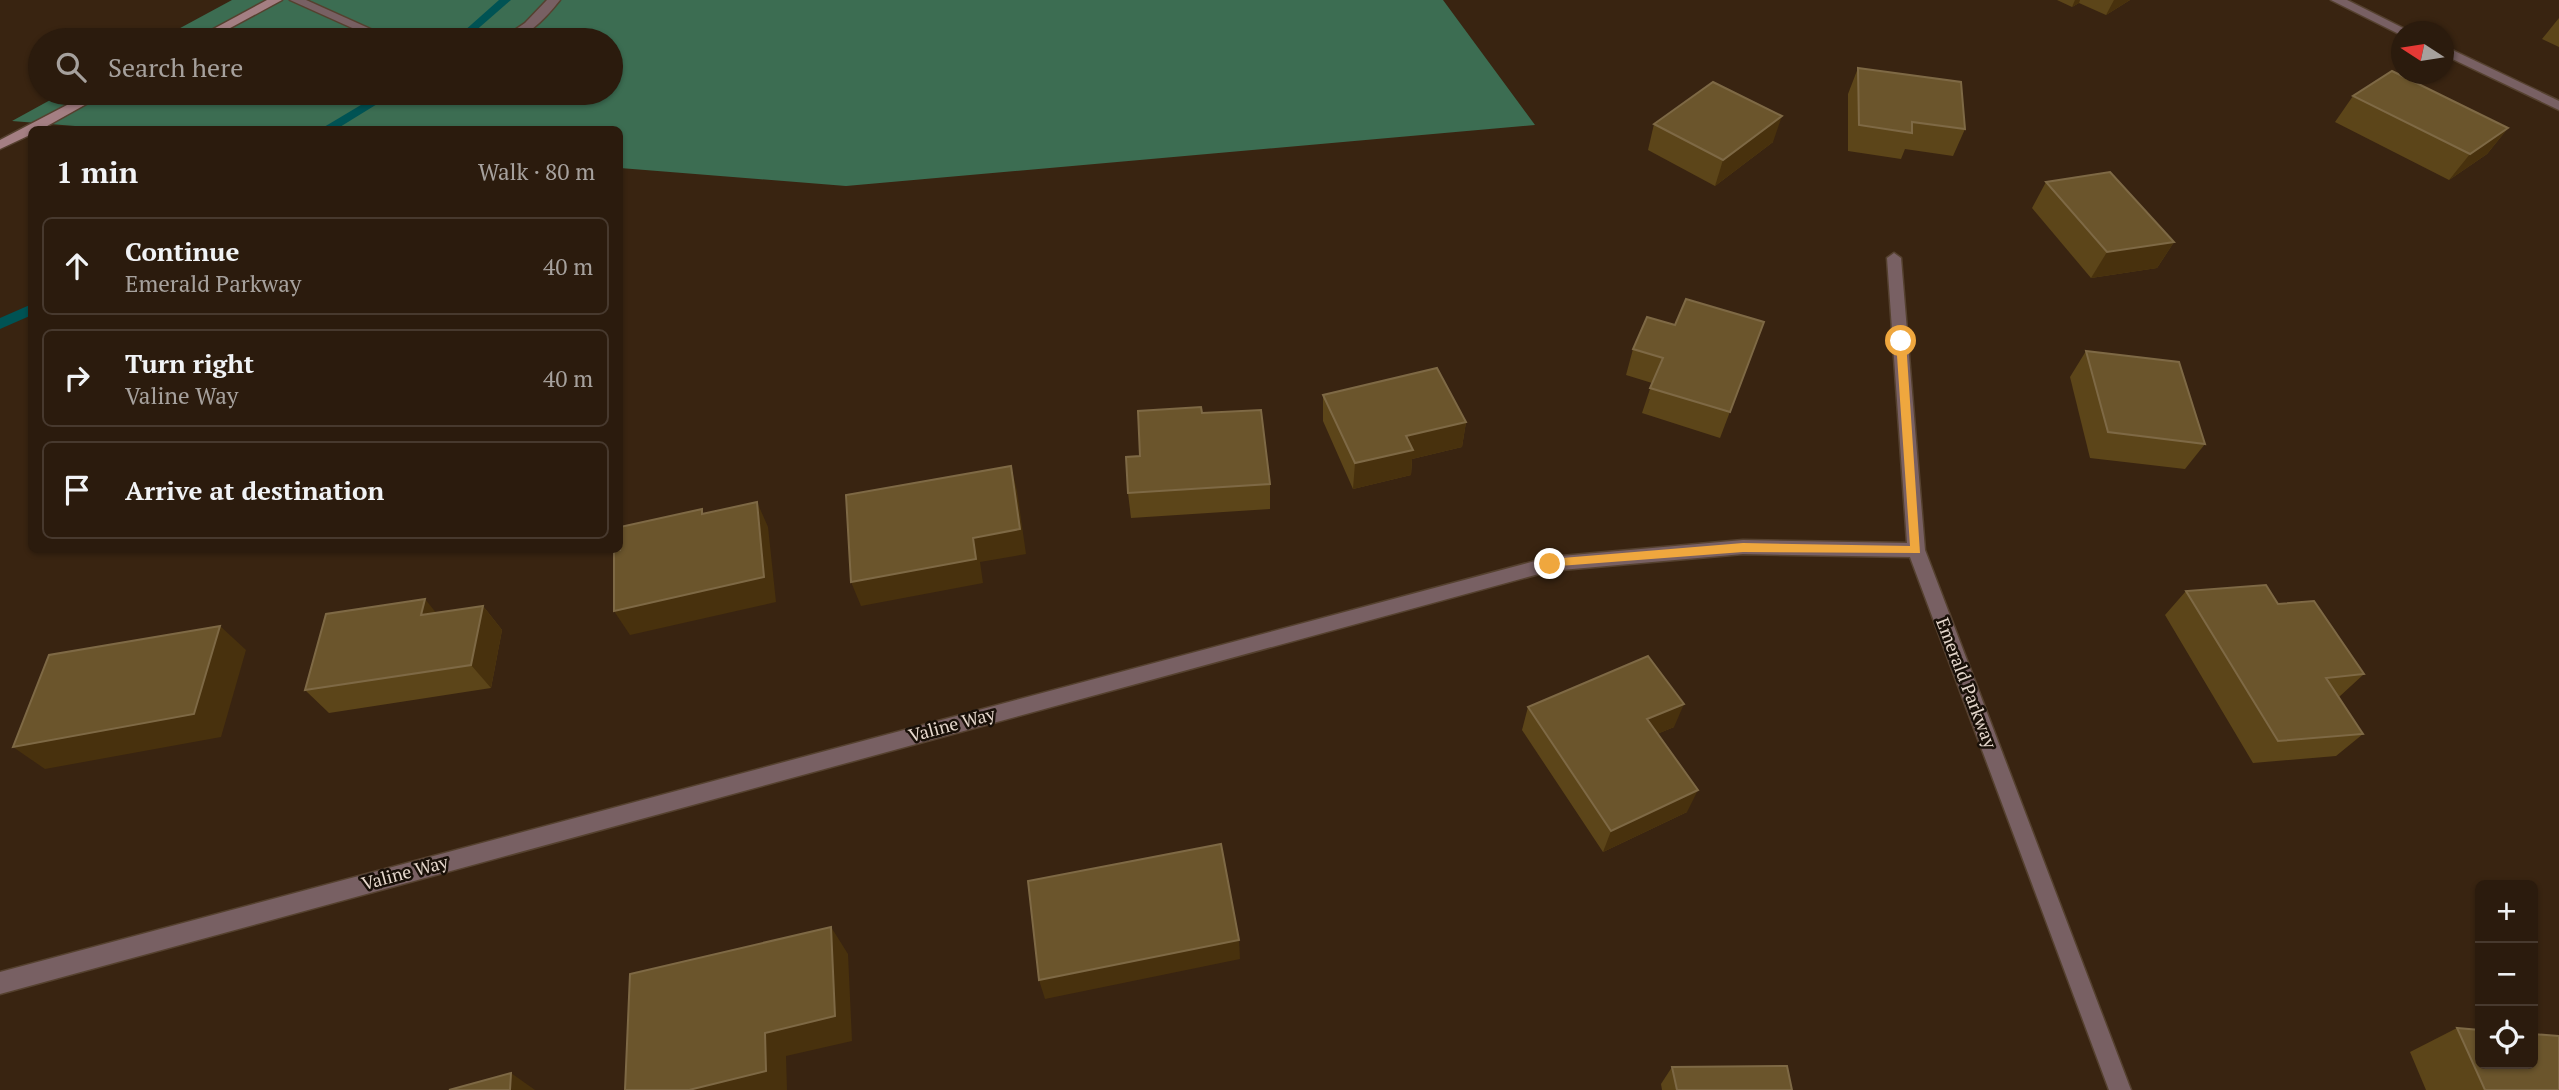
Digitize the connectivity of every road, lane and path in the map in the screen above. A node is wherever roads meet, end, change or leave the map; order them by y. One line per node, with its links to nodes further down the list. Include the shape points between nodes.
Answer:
1 (276, 0): 6 (street)
2 (296, 0): 7 (street)
3 (554, 0): 8 (street)
4 (2337, 0): 5 (street)
5 (2391, 25)
6 (222, 28)
7 (361, 28)
8 (525, 28)
9 (2454, 55): 11 (street)
10 (76, 105): 12 (street)
11 (2559, 106)
12 (36, 126)
13 (28, 130): 14 (street)
14 (0, 145)
15 (1894, 258): 16 (street, Emerald Parkway)
16 (1916, 550): 17 (street, Valine Way, via 1743,547 1550,564); 18 (street, Emerald Parkway)
17 (0, 983)
18 (2120, 1090)

